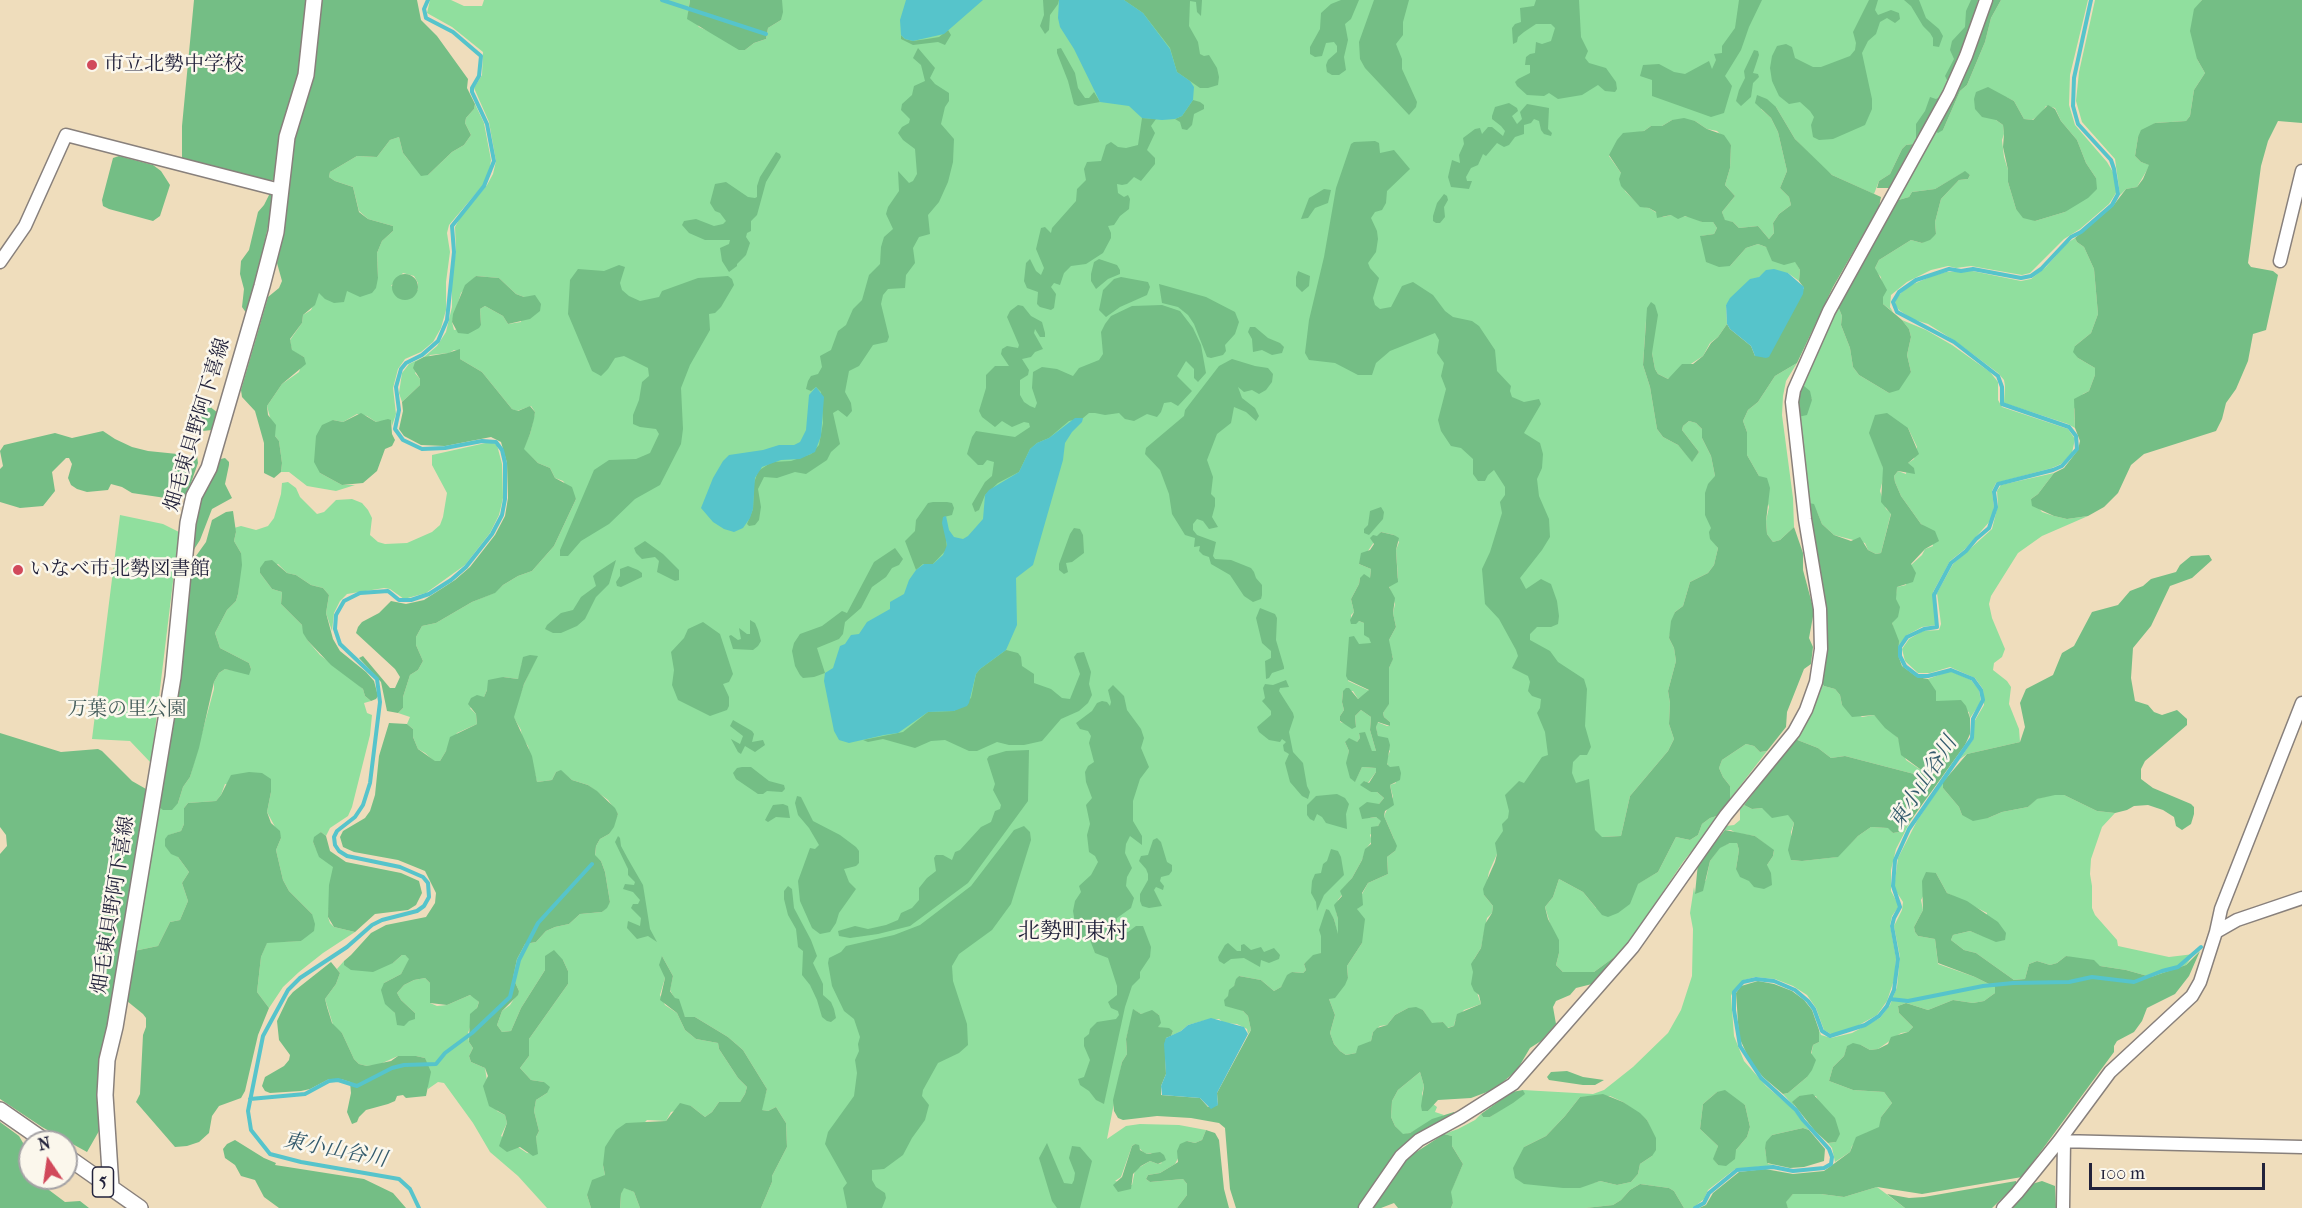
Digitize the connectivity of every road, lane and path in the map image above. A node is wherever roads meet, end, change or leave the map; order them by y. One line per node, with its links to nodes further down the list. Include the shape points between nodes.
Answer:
1 (314, 0): 4 (main road, 畑毛東貝野阿下喜線, via 306,75 287,137)
2 (1986, 0): 17 (street, via 1949,94 1829,312 1794,390 1793,414 1805,519 1820,609 1821,649 1816,682 1806,710 1794,732 1720,824 1633,947 1513,1084 1419,1140 1401,1156)
3 (2302, 171): 5 (street)
4 (280, 190): 6 (street, via 66,135 25,226); 15 (main road, 畑毛東貝野阿下喜線, via 276,232 262,286 209,468 194,496 188,523 173,677 107,1060 105,1095)
5 (2280, 261)
6 (0, 262)
7 (2302, 703): 9 (street, via 2221,909)
8 (2302, 898): 9 (street, via 2237,920)
9 (2216, 932): 12 (street, via 2192,996 2110,1071)
10 (0, 1110): 11 (main road)
11 (29, 1130)
12 (2062, 1141): 13 (street); 18 (street); 19 (street)
13 (2302, 1148)
14 (78, 1164): 15 (main road, 5)
15 (111, 1187): 16 (main road, 5)
16 (140, 1208)
17 (1365, 1208)
18 (2003, 1208)
19 (2063, 1208)

